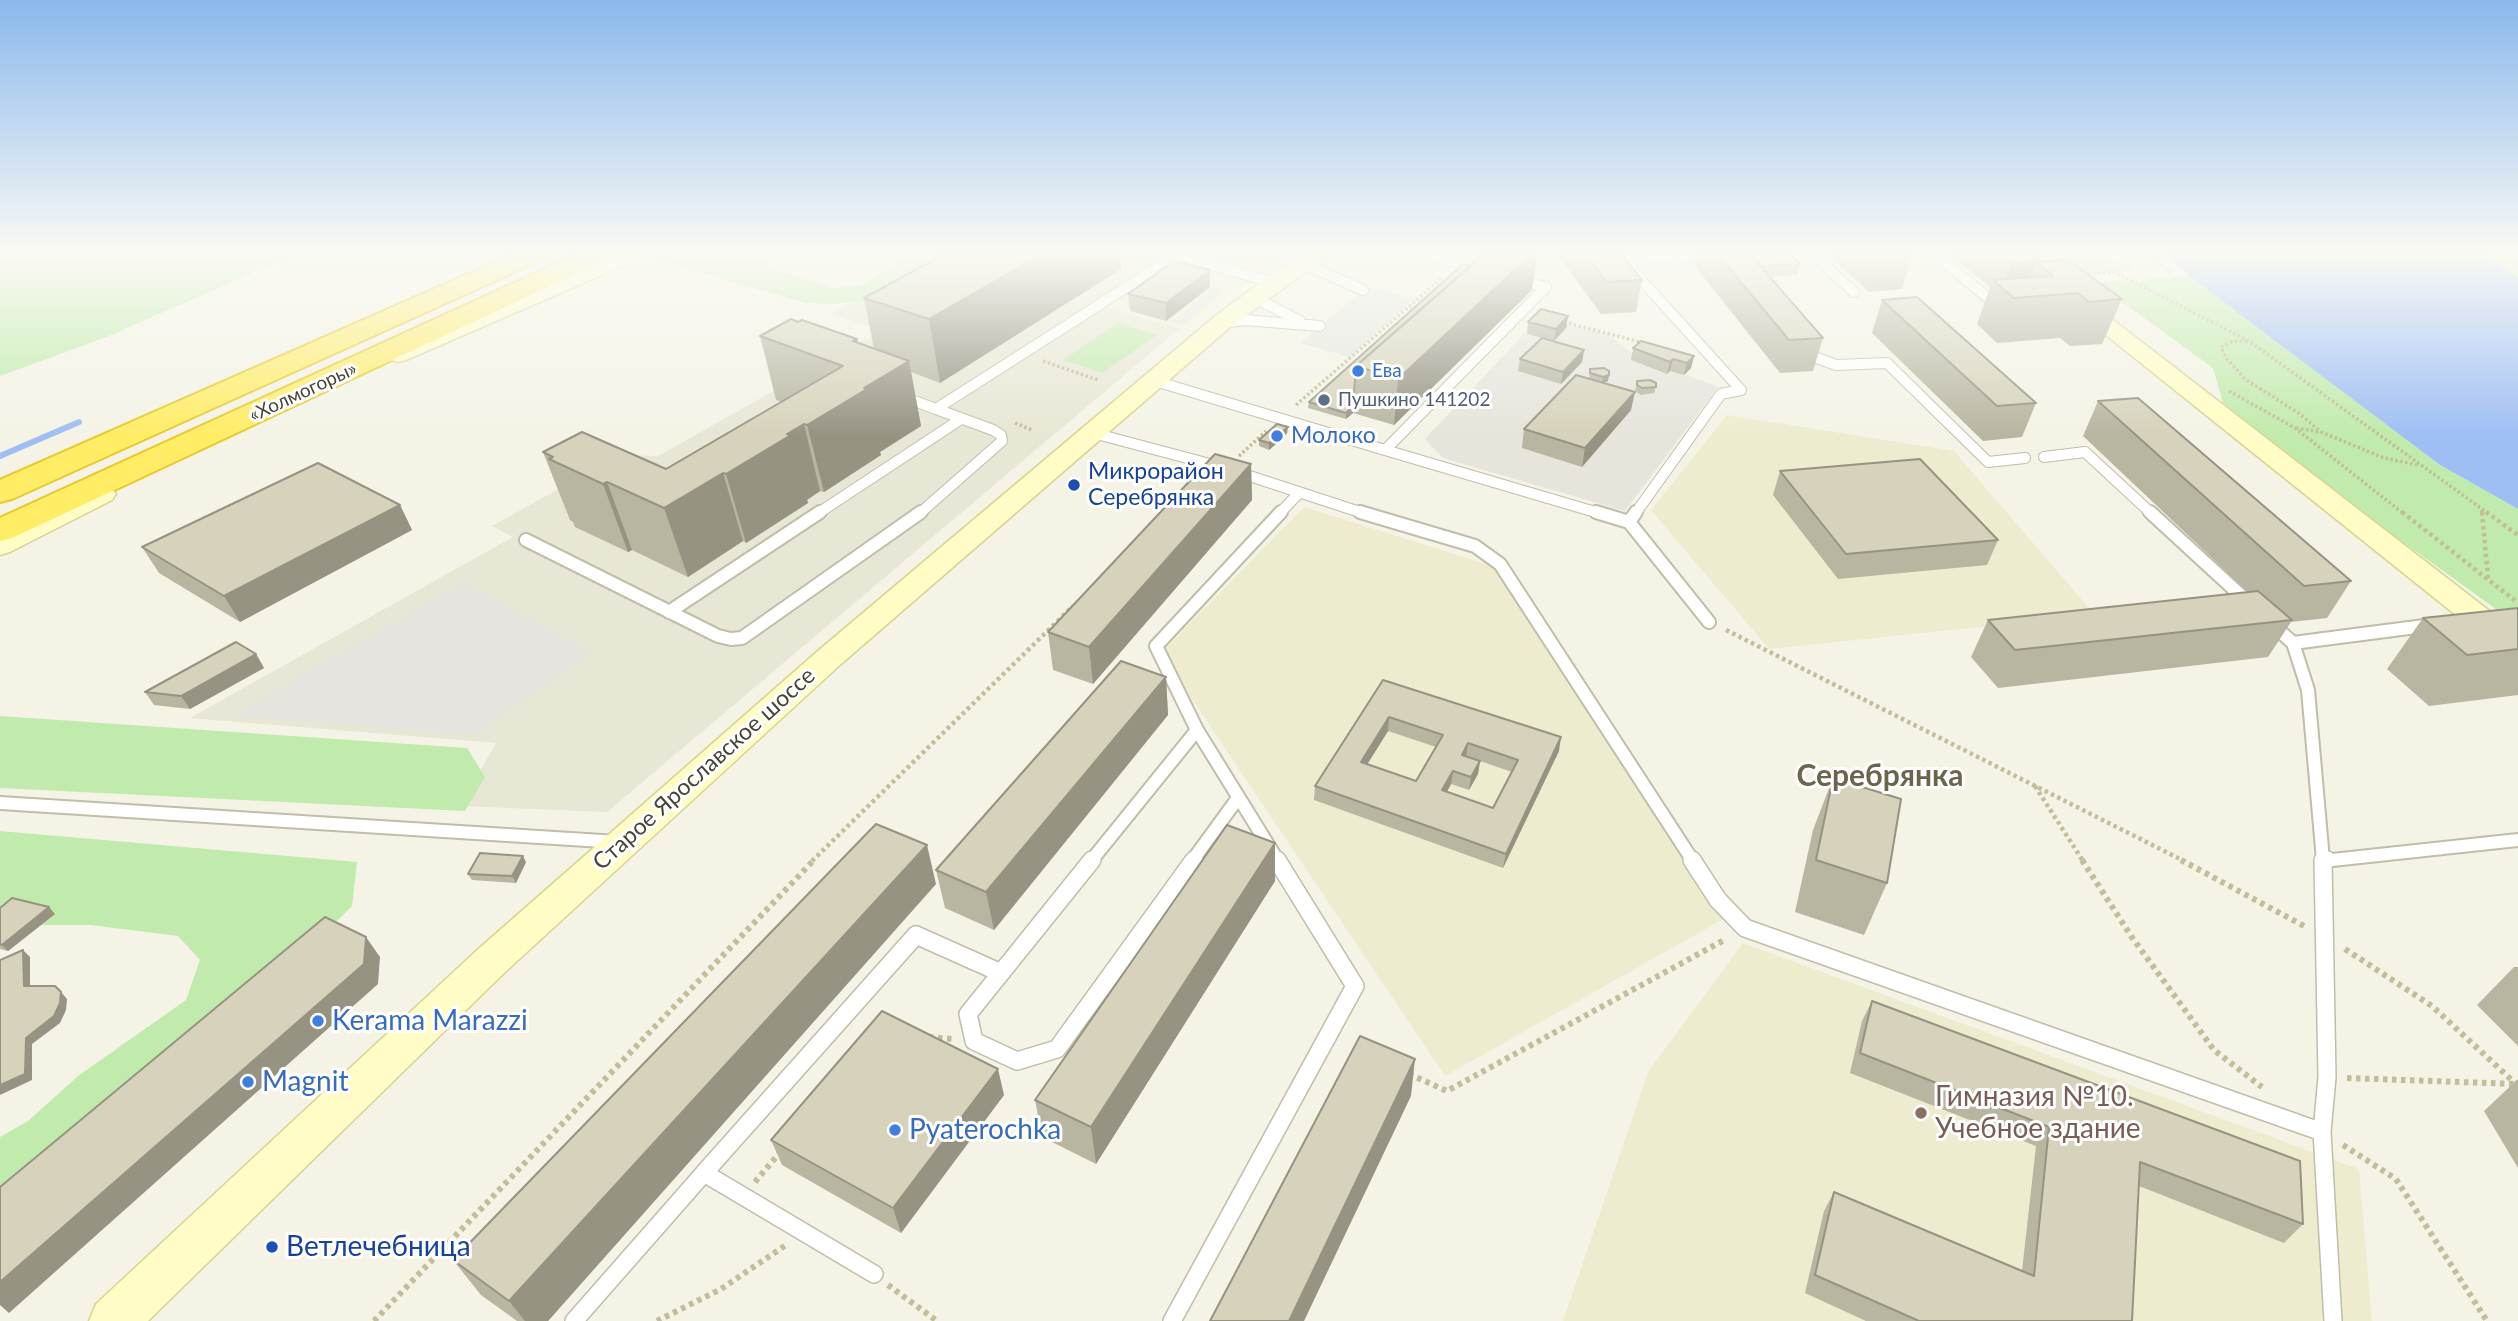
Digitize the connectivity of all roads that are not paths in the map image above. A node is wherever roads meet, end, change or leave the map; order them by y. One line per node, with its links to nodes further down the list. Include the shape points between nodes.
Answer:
1 (402, 313): 24 (highway, «Холмогоры»)
2 (473, 313): 16 (highway, «Холмогоры»)
3 (500, 313): 16 (main road)
4 (1087, 313): 17 (lane)
5 (1236, 313): 10 (main road, Старое Ярославское шоссе)
6 (1284, 313): 11 (lane)
7 (1521, 313): 21 (lane)
8 (1671, 313): 26 (lane, via 1741,390 1721,394)
9 (2095, 313): 34 (main road, via 2468,621)
10 (1221, 324): 11 (lane, via 1244,320); 14 (main road, Старое Ярославское шоссе)
11 (1306, 324): 12 (lane)
12 (1320, 326)
13 (1799, 339): 23 (lane, via 1816,358 1836,365 1887,363 1988,462)
14 (1155, 380): 20 (main road, Старое Ярославское шоссе); 21 (lane)
15 (889, 392): 17 (lane)
16 (284, 401): 19 (highway, «Холмогоры»)
17 (936, 410): 18 (lane)
18 (961, 419): 30 (lane); 30 (lane, via 1002,435 1002,441 915,517 751,633 731,639 718,636)
19 (233, 425): 27 (highway, «Холмогоры»); 29 (main road)
20 (1093, 433): 25 (lane, via 1225,468); 39 (main road, Старое Ярославское шоссе)
21 (1385, 450): 26 (lane)
22 (2044, 457): 33 (lane, via 2085,453)
23 (2025, 458)
24 (0, 490)
25 (1298, 494): 35 (lane, via 1156,646); 42 (lane, via 1475,547 1500,564 1718,900 1745,928)
26 (1629, 522): 31 (lane)
27 (0, 531)
28 (526, 540): 30 (lane)
29 (0, 546)
30 (669, 612)
31 (1709, 622)
32 (2442, 624): 33 (lane)
33 (2293, 643): 40 (lane, via 2308,690)
34 (2518, 649)
35 (1197, 730): 36 (lane); 41 (lane)
36 (1238, 798): 41 (lane, via 1057,1049 1017,1061 974,1041 968,1014); 47 (lane, via 1354,986)
37 (0, 803): 39 (lane)
38 (2518, 840): 40 (lane)
39 (621, 842): 45 (main road, Старое Ярославское шоссе)
40 (2323, 860): 42 (lane, via 2327,1077)
41 (1001, 973): 43 (lane, via 916,935)
42 (2322, 1132): 48 (lane)
43 (704, 1173): 44 (lane); 46 (lane)
44 (873, 1274)
45 (113, 1321)
46 (574, 1321)
47 (1172, 1321)
48 (2333, 1321)

